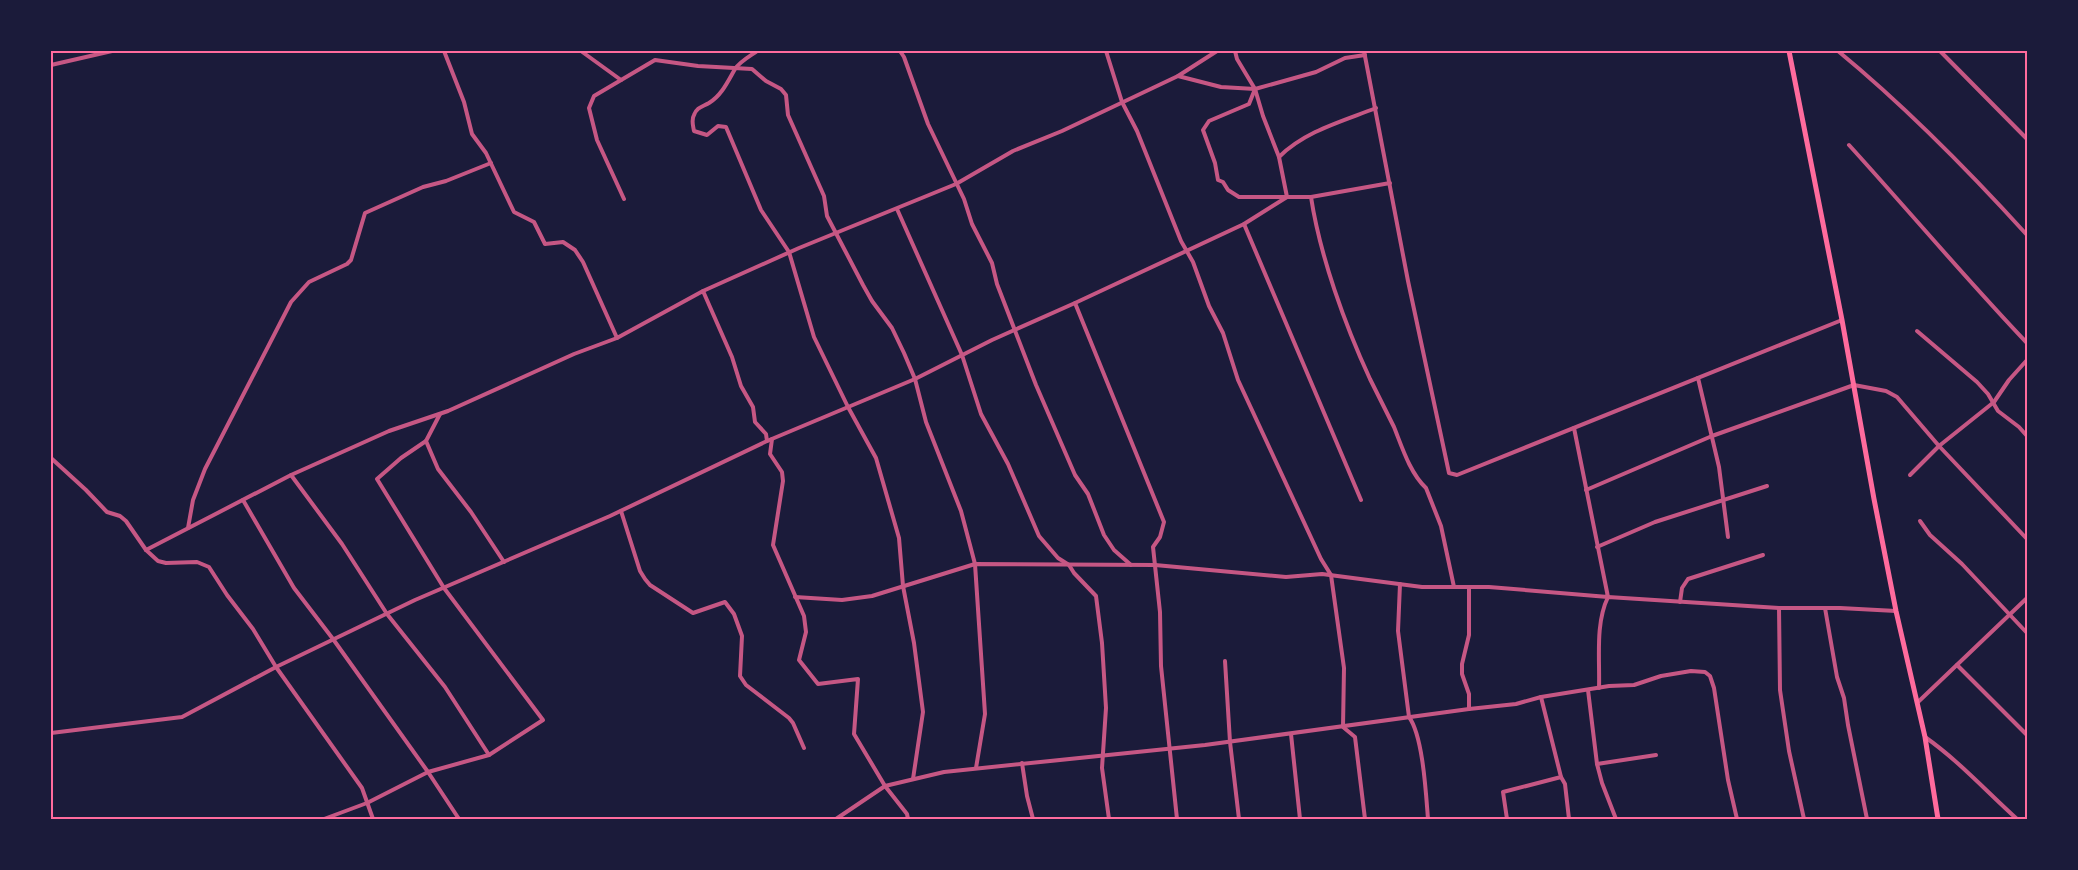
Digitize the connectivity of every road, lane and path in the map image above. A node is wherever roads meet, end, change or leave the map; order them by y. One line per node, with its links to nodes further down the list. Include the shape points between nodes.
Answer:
1 (112, 51): 13 (street)
2 (444, 51): 23 (street, via 472,134)
3 (582, 51): 16 (street)
4 (757, 51): 14 (street)
5 (900, 51): 25 (street, via 928,124)
6 (1106, 51): 18 (street)
7 (1217, 51): 15 (street)
8 (1235, 51): 17 (street)
9 (1789, 51): 37 (main road)
10 (1838, 51): 32 (street, via 1896,100 1981,184)
11 (1940, 51): 20 (street)
12 (1365, 53): 17 (street, via 1345,58 1316,72); 19 (street)
13 (51, 65)
14 (736, 67): 16 (street, via 655,60); 31 (street, via 752,69 786,94 788,115 824,196 827,216); 34 (street, via 723,90 700,106 693,116 694,130 707,135 718,126 726,127 761,210)
15 (1178, 76): 17 (street, via 1221,87); 18 (street)
16 (621, 80): 28 (street, via 594,96 589,108 597,140)
17 (1255, 89): 22 (street); 26 (street, via 1249,104 1209,121 1203,130 1218,180 1228,190 1239,197)
18 (1122, 102): 25 (street, via 1013,151); 33 (street, via 1138,131)
19 (1376, 108): 22 (street, via 1301,139); 24 (street)
20 (2027, 139)
21 (1849, 145): 41 (street)
22 (1279, 157): 26 (street)
23 (491, 163): 40 (street, via 514,212 534,222 545,244 563,242 575,250); 66 (street, via 423,187 365,213 351,260 308,282 291,302 205,469 193,500)
24 (1390, 183): 27 (street); 50 (street, via 1449,473 1457,475)
25 (956, 184): 29 (street); 38 (street, via 992,263)
26 (1287, 197): 27 (street); 30 (street)
27 (1311, 197): 80 (street, via 1314,221 1338,298 1370,378 1429,495)
28 (624, 199)
29 (897, 209): 31 (street); 42 (street)
30 (1244, 224): 33 (street); 62 (street)
31 (836, 233): 34 (street); 45 (street, via 872,301 892,328)
32 (2027, 236)
33 (1186, 251): 36 (street); 77 (street, via 1223,333 1238,380)
34 (789, 252): 35 (street); 48 (street, via 814,337)
35 (703, 291): 40 (street); 53 (street, via 741,386 753,407 756,422)
36 (1075, 303): 38 (street); 76 (street, via 1164,522 1153,547)
37 (1842, 320): 44 (street); 46 (main road)
38 (1016, 329): 42 (street); 75 (street, via 1036,385 1104,535 1114,550)
39 (1917, 330): 47 (street, via 1977,382)
40 (617, 338): 49 (street)
41 (2027, 343)
42 (962, 355): 45 (street); 74 (street, via 981,414 1008,464 1039,536 1058,558)
43 (2027, 360): 47 (street)
44 (1698, 378): 50 (street); 51 (street)
45 (915, 379): 48 (street); 73 (street, via 926,422 961,511)
46 (1854, 385): 51 (street); 55 (street, via 1886,391 1897,397); 89 (main road)
47 (1994, 402): 52 (street, via 1998,411); 55 (street)
48 (848, 407): 53 (street); 79 (street, via 876,458 899,538)
49 (440, 414): 54 (street); 57 (street, via 389,431)
50 (1574, 428): 60 (street)
51 (1712, 436): 60 (street); 63 (street)
52 (2027, 436)
53 (769, 440): 64 (street); 84 (street, via 770,454 782,472 783,481 773,545)
54 (426, 441): 72 (street, via 438,469); 82 (street, via 377,479)
55 (1939, 446): 58 (street); 68 (street)
56 (51, 458): 70 (street, via 107,512 126,521)
57 (291, 475): 61 (street); 90 (street, via 342,544)
58 (1910, 475)
59 (1768, 486): 63 (street)
60 (1586, 490): 69 (street)
61 (243, 500): 66 (street); 93 (street, via 294,588)
62 (1361, 500)
63 (1725, 500): 67 (street); 69 (street, via 1655,522)
64 (621, 511): 72 (street); 109 (street, via 640,572 650,585 693,613 725,602 734,614 742,636 740,676 746,685 789,718)
65 (1920, 521): 91 (street)
66 (188, 528): 70 (street)
67 (1728, 537)
68 (2027, 539)
69 (1597, 547): 83 (street)
70 (146, 550): 96 (street, via 158,561 197,562 209,566)
71 (1763, 555): 86 (street, via 1688,580 1682,588)
72 (504, 562): 82 (street)
73 (975, 564): 74 (street); 79 (street); 116 (street, via 985,714)
74 (1069, 565): 75 (street); 112 (street, via 1096,596 1099,606 1106,708)
75 (1131, 565): 76 (street)
76 (1155, 565): 77 (street, via 1286,577); 110 (street)
77 (1331, 575): 78 (street); 103 (street, via 1344,668)
78 (1400, 584): 80 (street); 102 (street, via 1398,630)
79 (903, 586): 84 (street, via 872,596 842,600); 119 (street, via 923,712)
80 (1454, 587): 81 (street)
81 (1469, 587): 83 (street); 101 (street, via 1469,635 1462,674 1469,694)
82 (444, 588): 90 (street); 111 (street, via 543,720)
83 (1608, 596): 86 (street); 97 (street, via 1599,640)
84 (795, 597): 120 (street, via 804,616 806,632 800,660 818,684 858,679 854,734)
85 (2027, 598): 91 (street)
86 (1680, 602): 87 (street)
87 (1779, 608): 88 (street); 138 (street, via 1780,690)
88 (1825, 608): 89 (street); 139 (street)
89 (1896, 611): 100 (main road)
90 (387, 614): 93 (street); 111 (street, via 445,686)
91 (2009, 615): 92 (street); 95 (street)
92 (2027, 633)
93 (333, 639): 96 (street); 117 (street)
94 (1224, 661): 108 (street)
95 (1957, 665): 100 (street); 106 (street)
96 (276, 667): 104 (street, via 182,718); 121 (street, via 362,788)
97 (1599, 688): 98 (street); 137 (street, via 1634,685 1661,676 1691,672 1704,672 1710,676)
98 (1588, 690): 99 (street); 115 (street)
99 (1541, 697): 101 (street, via 1516,704); 118 (street)
100 (1918, 703): 107 (main road)
101 (1469, 709): 102 (street)
102 (1408, 718): 103 (street); 133 (street, via 1415,726 1419,745)
103 (1343, 727): 105 (street); 132 (street, via 1355,737)
104 (51, 733)
105 (1291, 734): 108 (street); 131 (street)
106 (2027, 734)
107 (1925, 736): 140 (main road); 141 (street, via 1955,759)
108 (1230, 742): 110 (street); 130 (street)
109 (804, 748)
110 (1168, 748): 112 (street); 129 (street)
111 (489, 755): 117 (street)
112 (1104, 755): 114 (street); 128 (street, via 1102,768)
113 (1656, 755): 115 (street)
114 (1022, 763): 116 (street); 127 (street)
115 (1597, 764): 136 (street)
116 (976, 768): 119 (street)
117 (428, 772): 121 (street); 124 (street)
118 (1561, 777): 134 (street, via 1503,792); 135 (street, via 1565,784)
119 (913, 779): 120 (street)
120 (885, 786): 125 (street); 126 (street)
121 (367, 803): 122 (street); 123 (street)
122 (324, 819)
123 (373, 819)
124 (458, 819)
125 (836, 819)
126 (908, 819)
127 (1033, 819)
128 (1109, 819)
129 (1177, 819)
130 (1239, 819)
131 (1300, 819)
132 (1365, 819)
133 (1428, 819)
134 (1507, 819)
135 (1569, 819)
136 (1616, 819)
137 (1737, 819)
138 (1804, 819)
139 (1867, 819)
140 (1938, 819)
141 (2017, 819)

